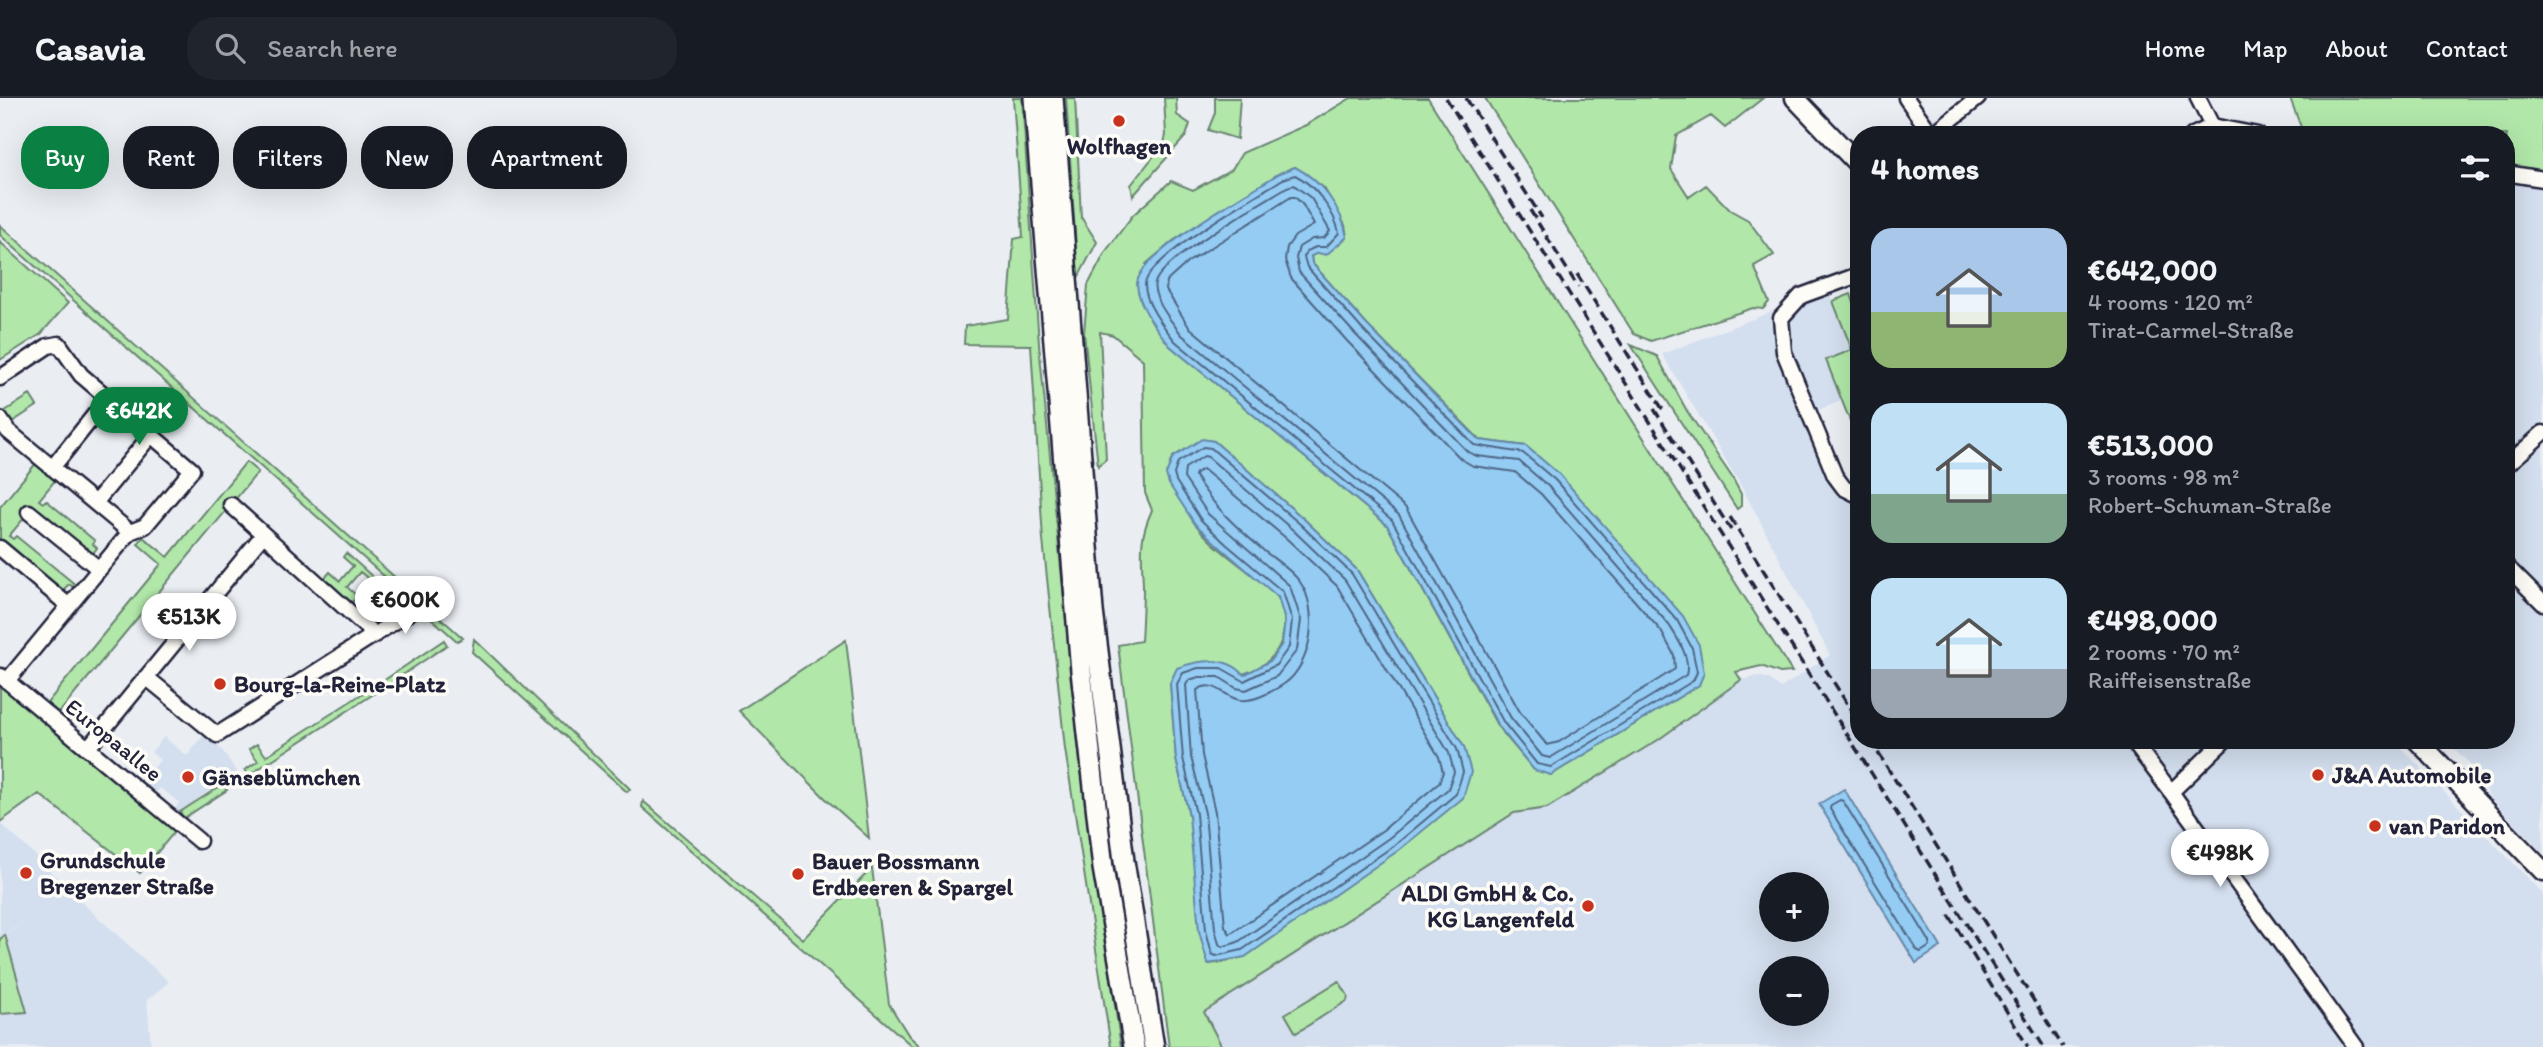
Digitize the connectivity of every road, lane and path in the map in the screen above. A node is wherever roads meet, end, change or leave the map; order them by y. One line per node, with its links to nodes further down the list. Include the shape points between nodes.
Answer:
1 (1034, 98): 43 (highway, via 1082,671 1103,868)
2 (1054, 98): 44 (highway, via 1093,611 1124,861)
3 (1794, 98): 10 (main road)
4 (1906, 98): 7 (street)
5 (1978, 98): 8 (street)
6 (2198, 98): 9 (street)
7 (1926, 126)
8 (1943, 126)
9 (2212, 126)
10 (1850, 156)
11 (2515, 174): 12 (street)
12 (2543, 179)
13 (1850, 278): 21 (street, via 1801,296 1781,318 1784,352 1835,476)
14 (0, 377): 15 (street, via 56,342 81,376)
15 (108, 398): 18 (street); 20 (street)
16 (0, 419): 20 (street)
17 (2543, 433): 19 (street)
18 (151, 435): 22 (street); 25 (street, via 191,470 145,526)
19 (2515, 458)
20 (52, 468): 22 (street)
21 (1850, 491)
22 (95, 503): 25 (street)
23 (231, 505): 26 (street)
24 (29, 512): 28 (street)
25 (130, 532): 28 (street)
26 (263, 535): 33 (street); 34 (street)
27 (0, 548): 31 (street)
28 (99, 569): 31 (street)
29 (2515, 575): 30 (street)
30 (2543, 603)
31 (69, 606): 35 (street)
32 (416, 608): 33 (street)
33 (375, 635): 34 (street, via 217,735)
34 (146, 677): 36 (street)
35 (3, 678): 36 (street, Europaallee)
36 (88, 748): 41 (street, Europaallee)
37 (2139, 749): 40 (street)
38 (2216, 749): 40 (street)
39 (2426, 749): 42 (main road)
40 (2171, 792): 45 (street)
41 (199, 841)
42 (2543, 871)
43 (1133, 1047)
44 (1154, 1047)
45 (2356, 1047)

